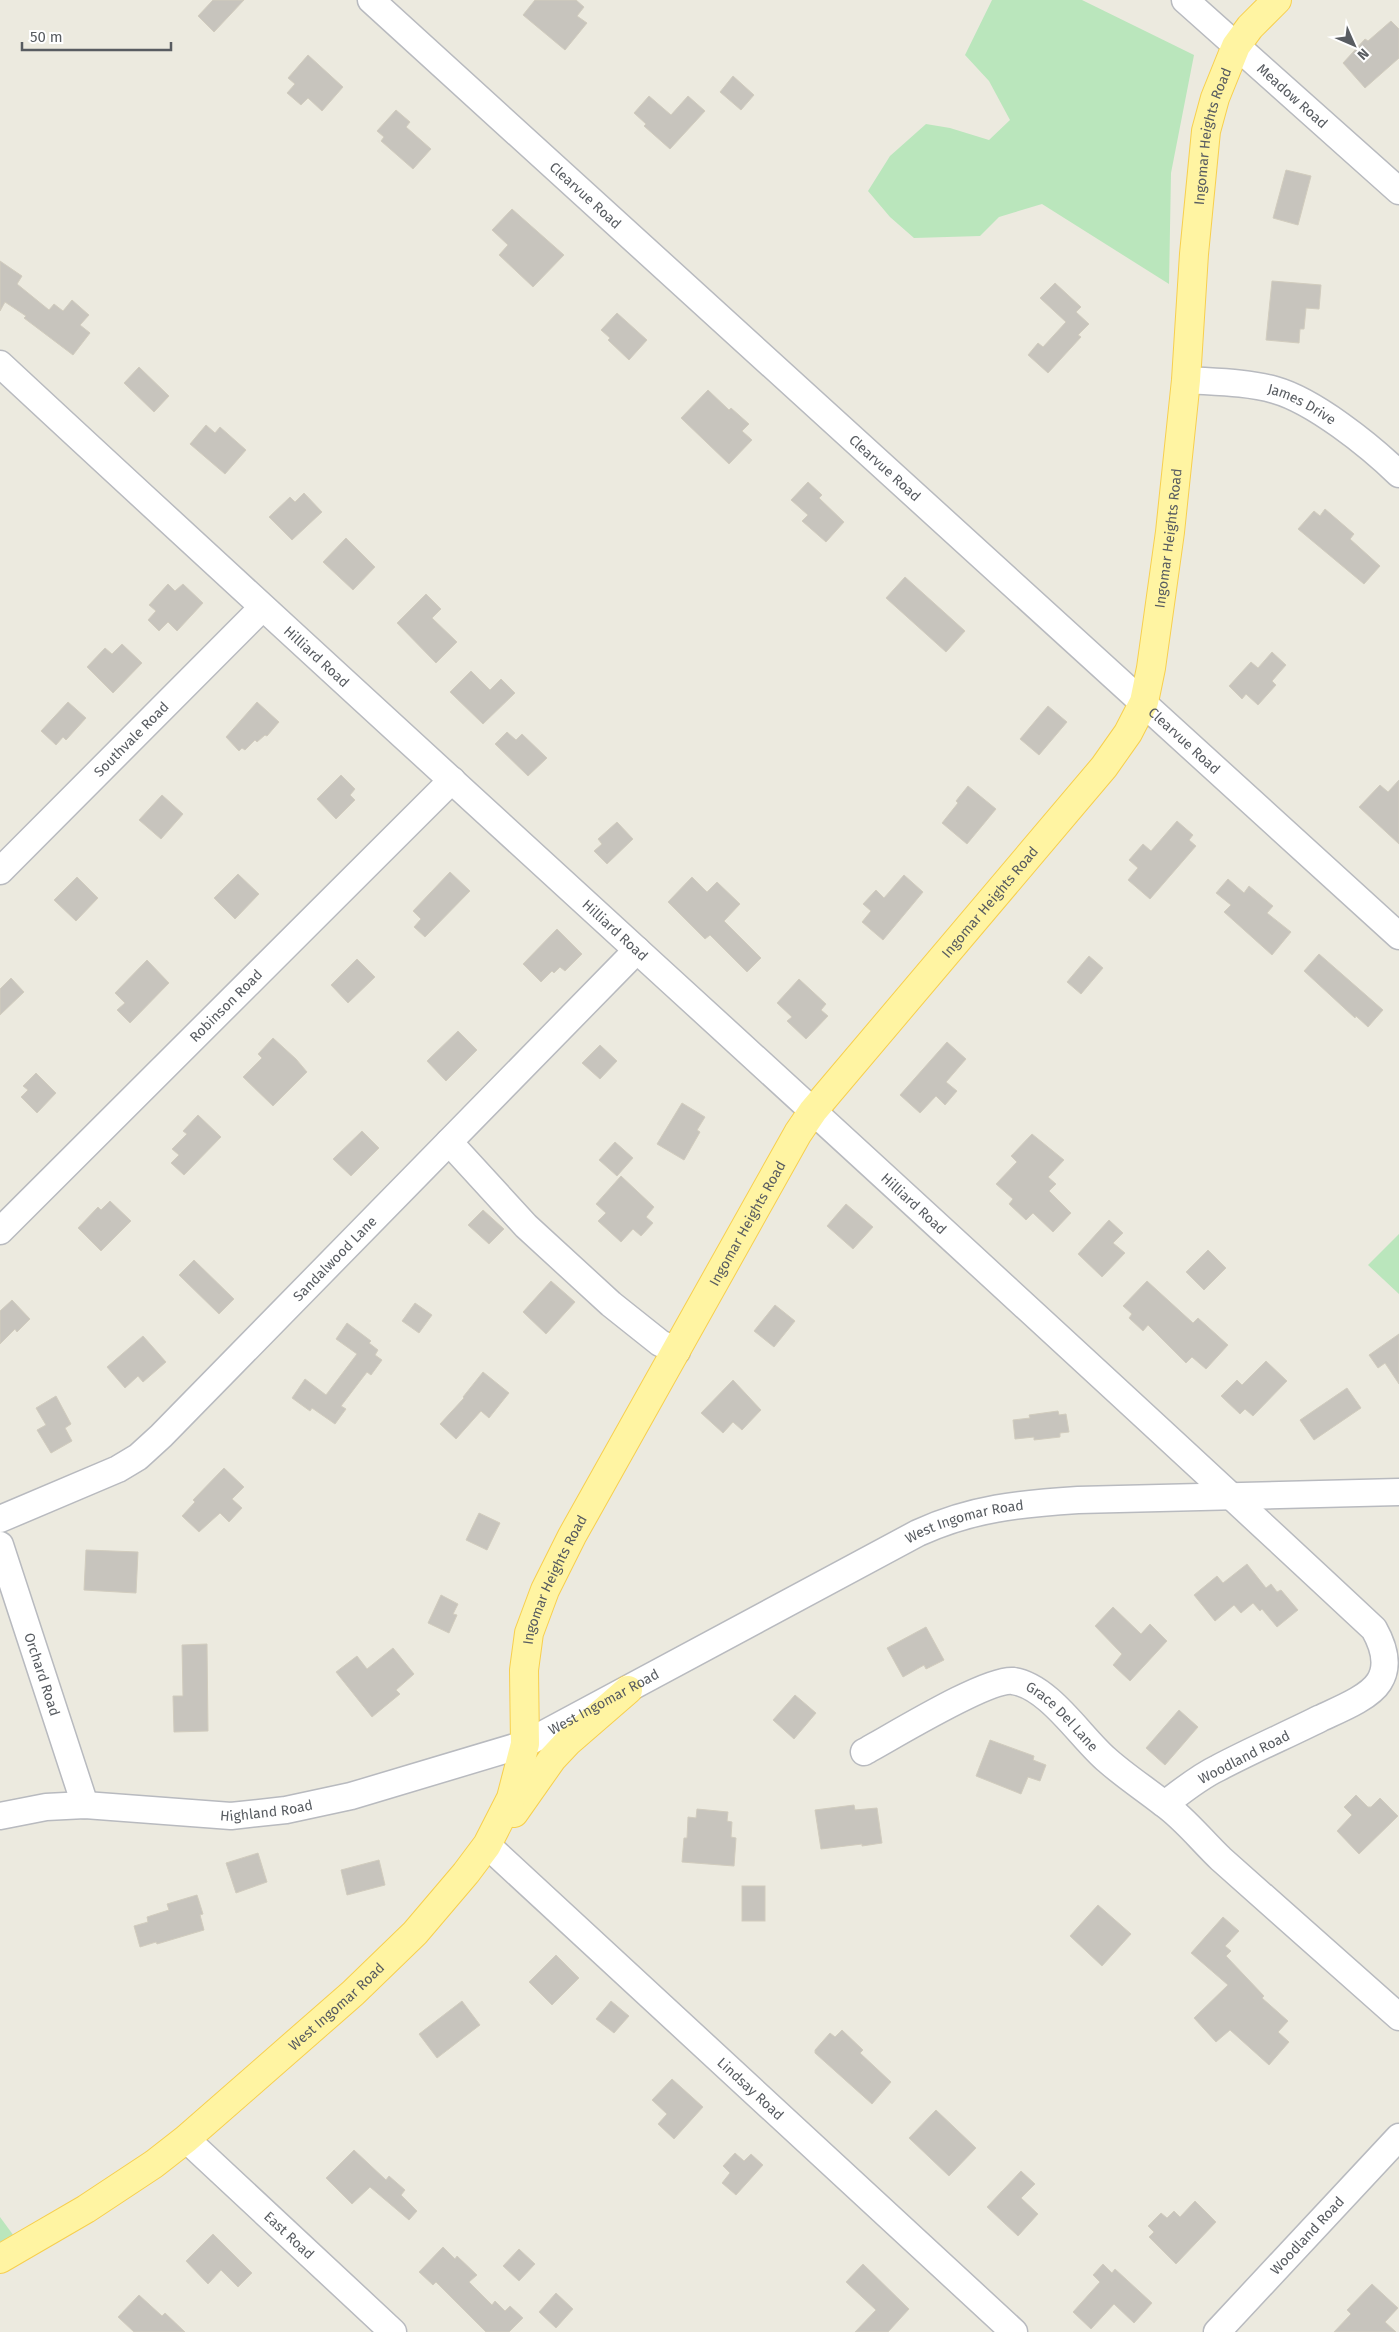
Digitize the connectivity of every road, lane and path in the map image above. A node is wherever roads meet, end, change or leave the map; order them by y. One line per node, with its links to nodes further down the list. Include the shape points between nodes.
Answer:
1 (371, 0): 10 (street, Clearvue Road)
2 (1185, 0): 4 (street, Meadow Road)
3 (1276, 0): 4 (main road, Ingomar Heights Road)
4 (1236, 46): 5 (street, Meadow Road); 7 (main road, Ingomar Heights Road, via 1206,131)
5 (1399, 191)
6 (0, 364): 9 (street, Hilliard Road)
7 (1186, 380): 8 (street, James Drive, via 1254,385 1296,398 1346,429); 10 (main road, Ingomar Heights Road, via 1170,532)
8 (1399, 474)
9 (262, 608): 11 (street, Hilliard Road); 12 (street, Southvale Road)
10 (1144, 702): 13 (street, Clearvue Road); 15 (main road, Ingomar Heights Road, via 1128,733 1104,767)
11 (452, 780): 14 (street, Hilliard Road); 17 (street, Robinson Road)
12 (0, 871)
13 (1399, 936)
14 (637, 950): 15 (street, Hilliard Road); 16 (street, Sandalwood Lane)
15 (813, 1110): 18 (main road, Ingomar Heights Road); 20 (street, Hilliard Road)
16 (449, 1142): 18 (street, via 526,1226 610,1304 660,1343); 21 (street, Sandalwood Lane, via 138,1457 118,1469)
17 (0, 1231)
18 (677, 1351): 26 (main road, Ingomar Heights Road, via 572,1536 535,1613 524,1670)
19 (1399, 1492): 20 (street, West Ingomar Road)
20 (1231, 1495): 23 (street, Woodland Road); 25 (street, West Ingomar Road, via 1030,1503 950,1520 887,1550)
21 (0, 1519)
22 (0, 1545): 29 (street, Orchard Road)
23 (1374, 1629): 24 (street); 28 (street, Woodland Road, via 1381,1641 1385,1662 1379,1682 1372,1690 1346,1706 1218,1768)
24 (1399, 1651)
25 (628, 1690): 26 (street, West Ingomar Road); 31 (main road, via 562,1747 521,1805)
26 (525, 1744): 29 (street, Highland Road, via 351,1796 268,1812 232,1816); 31 (main road, West Ingomar Road, via 511,1798)
27 (864, 1752): 28 (street, Grace Del Lane, via 977,1690 1013,1681 1038,1692 1107,1761)
28 (1165, 1804): 32 (street, via 1209,1848)
29 (84, 1805): 30 (street, Highland Road, via 46,1807)
30 (0, 1816)
31 (487, 1845): 34 (main road, West Ingomar Road, via 439,1906 383,1965); 37 (street, Lindsay Road)
32 (1399, 2018)
33 (1399, 2137): 38 (street, Woodland Road)
34 (186, 2139): 35 (main road, West Ingomar Road, via 86,2209); 36 (street, East Road)
35 (0, 2259)
36 (394, 2332)
37 (1014, 2332)
38 (1216, 2332)

